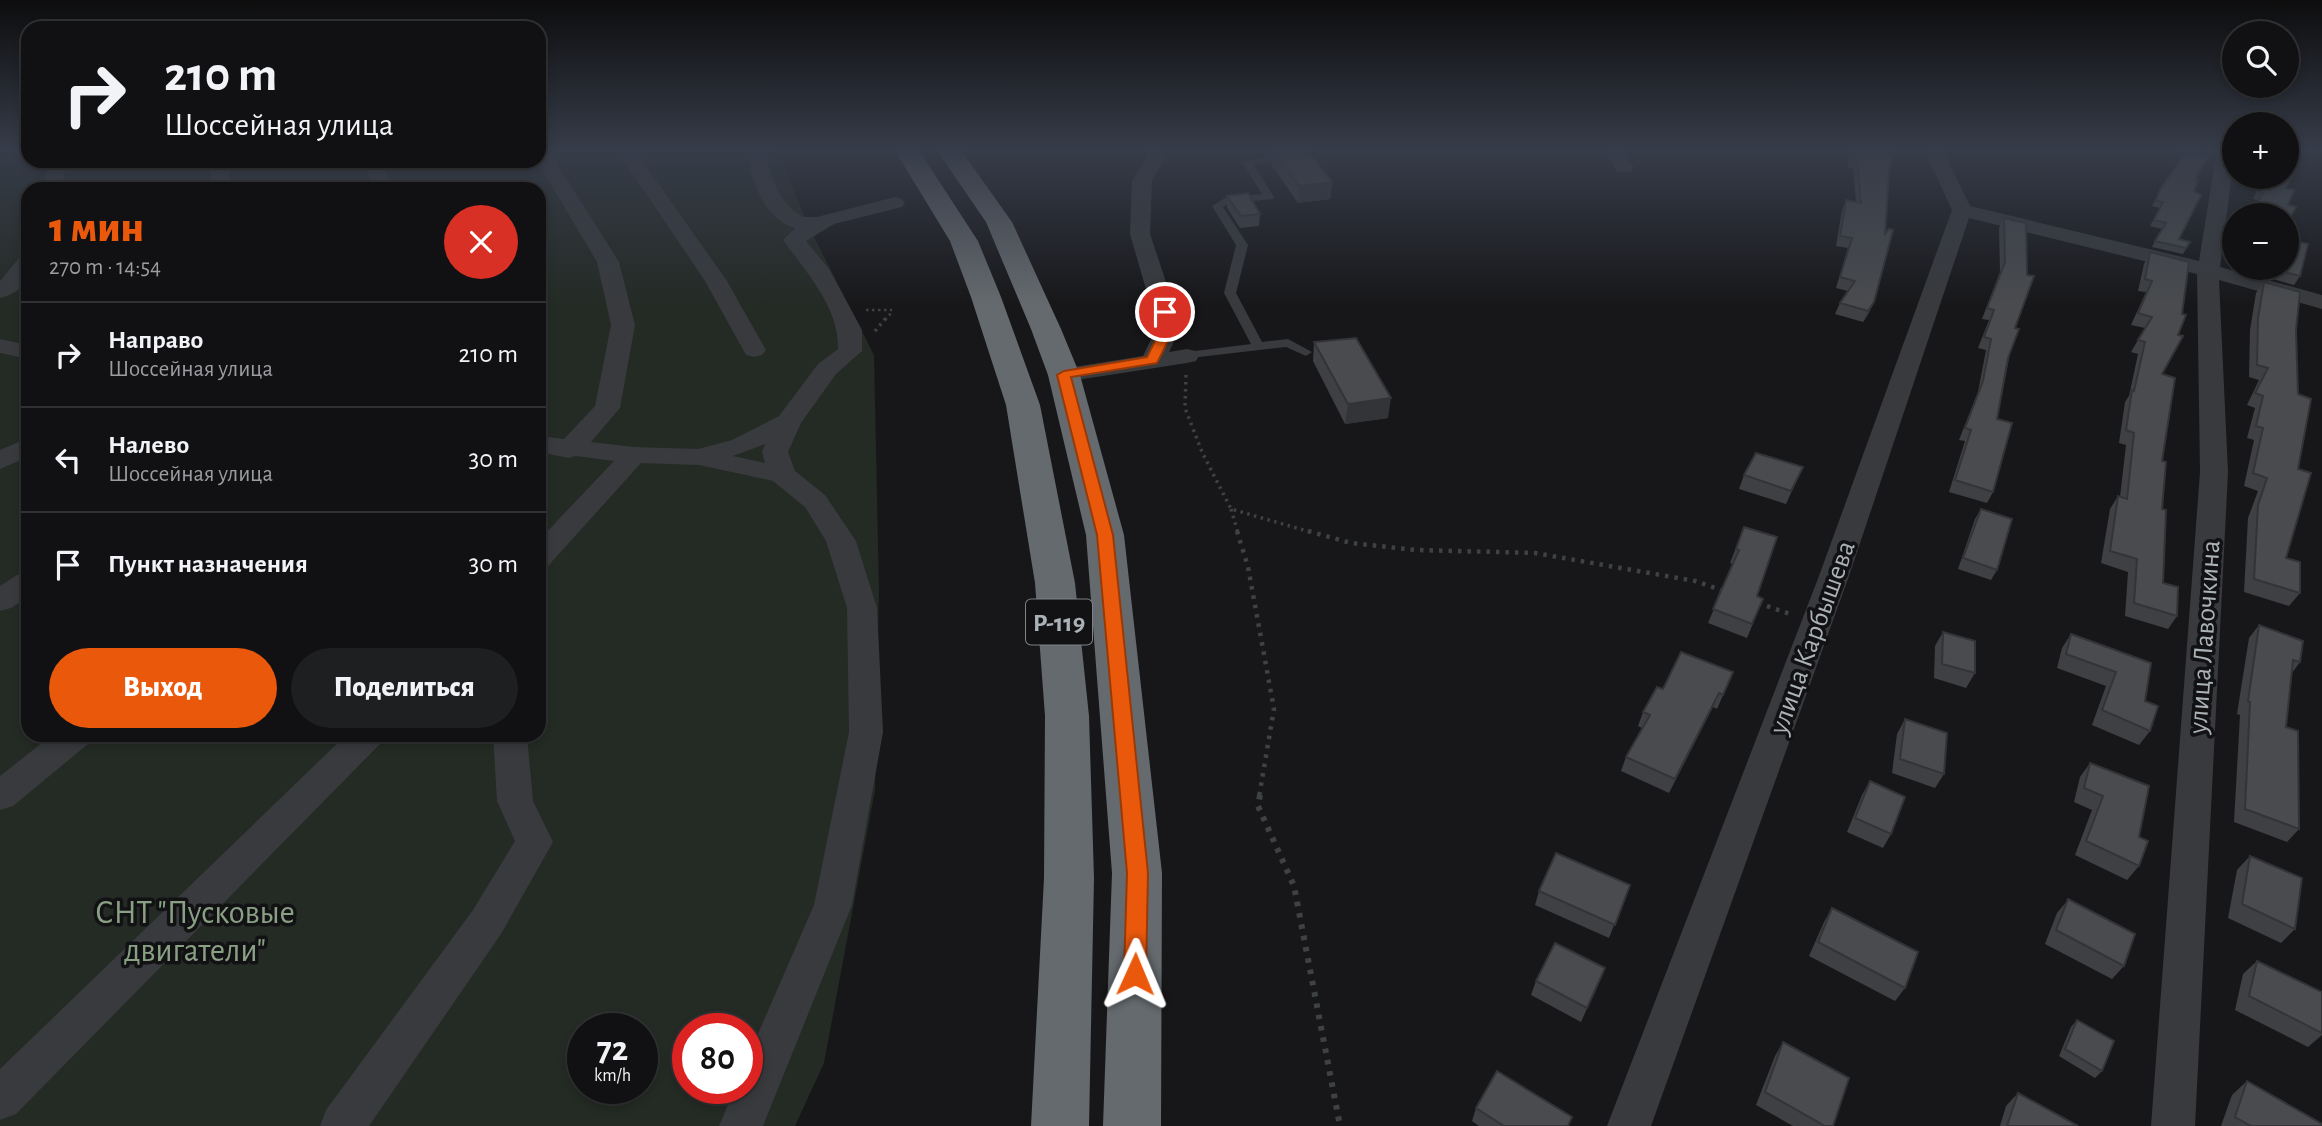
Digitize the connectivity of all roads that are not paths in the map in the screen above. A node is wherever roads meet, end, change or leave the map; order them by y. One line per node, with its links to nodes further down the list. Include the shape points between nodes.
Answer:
1 (571, 202): 28 (street, via 608,262 623,325 607,408)
2 (661, 202): 20 (street, via 716,281)
3 (776, 202): 12 (street, via 799,223)
4 (939, 202): 43 (highway, Р-119, via 964,241 1023,405 1053,571 1067,716 1069,878)
5 (985, 202): 24 (highway, Р-119, via 1024,275)
6 (1141, 202): 23 (street, via 1140,234 1169,327)
7 (1224, 202): 18 (lane, via 1217,206 1242,245 1230,293)
8 (1958, 202): 11 (street)
9 (2218, 202): 13 (street, улица Лавочкина)
10 (895, 203): 12 (street)
11 (1962, 210): 13 (street); 45 (street, улица Карбышева, via 1817,624)
12 (818, 223): 25 (street, via 794,240 818,269 850,330 850,351 827,369)
13 (2208, 270): 16 (street); 46 (street, улица Лавочкина, via 2214,472)
14 (21, 272): 15 (street)
15 (0, 291)
16 (2322, 302)
17 (0, 346): 19 (street)
18 (1258, 346): 21 (lane, via 1288,343); 22 (lane)
19 (21, 350)
20 (754, 350)
21 (1306, 352)
22 (1187, 356): 23 (street)
23 (1152, 360): 24 (street)
24 (1064, 375): 44 (highway, Р-119, via 1105,535 1138,873)
25 (788, 422): 30 (street, via 741,446); 32 (street, via 775,452)
26 (546, 445): 28 (street)
27 (21, 450): 31 (street)
28 (569, 450): 29 (street)
29 (634, 455): 30 (street); 33 (street)
30 (699, 457): 32 (street)
31 (0, 461)
32 (782, 475): 42 (street, via 815,501 841,541 862,608 866,732 833,905)
33 (546, 550)
34 (21, 587): 35 (street)
35 (0, 601)
36 (67, 742): 39 (street)
37 (361, 742): 40 (street)
38 (511, 742): 41 (street, via 516,801 534,842 487,922)
39 (0, 796)
40 (0, 1099)
41 (342, 1126)
42 (741, 1126)
43 (1060, 1126)
44 (1132, 1126)
45 (1629, 1126)
46 (2173, 1126)

